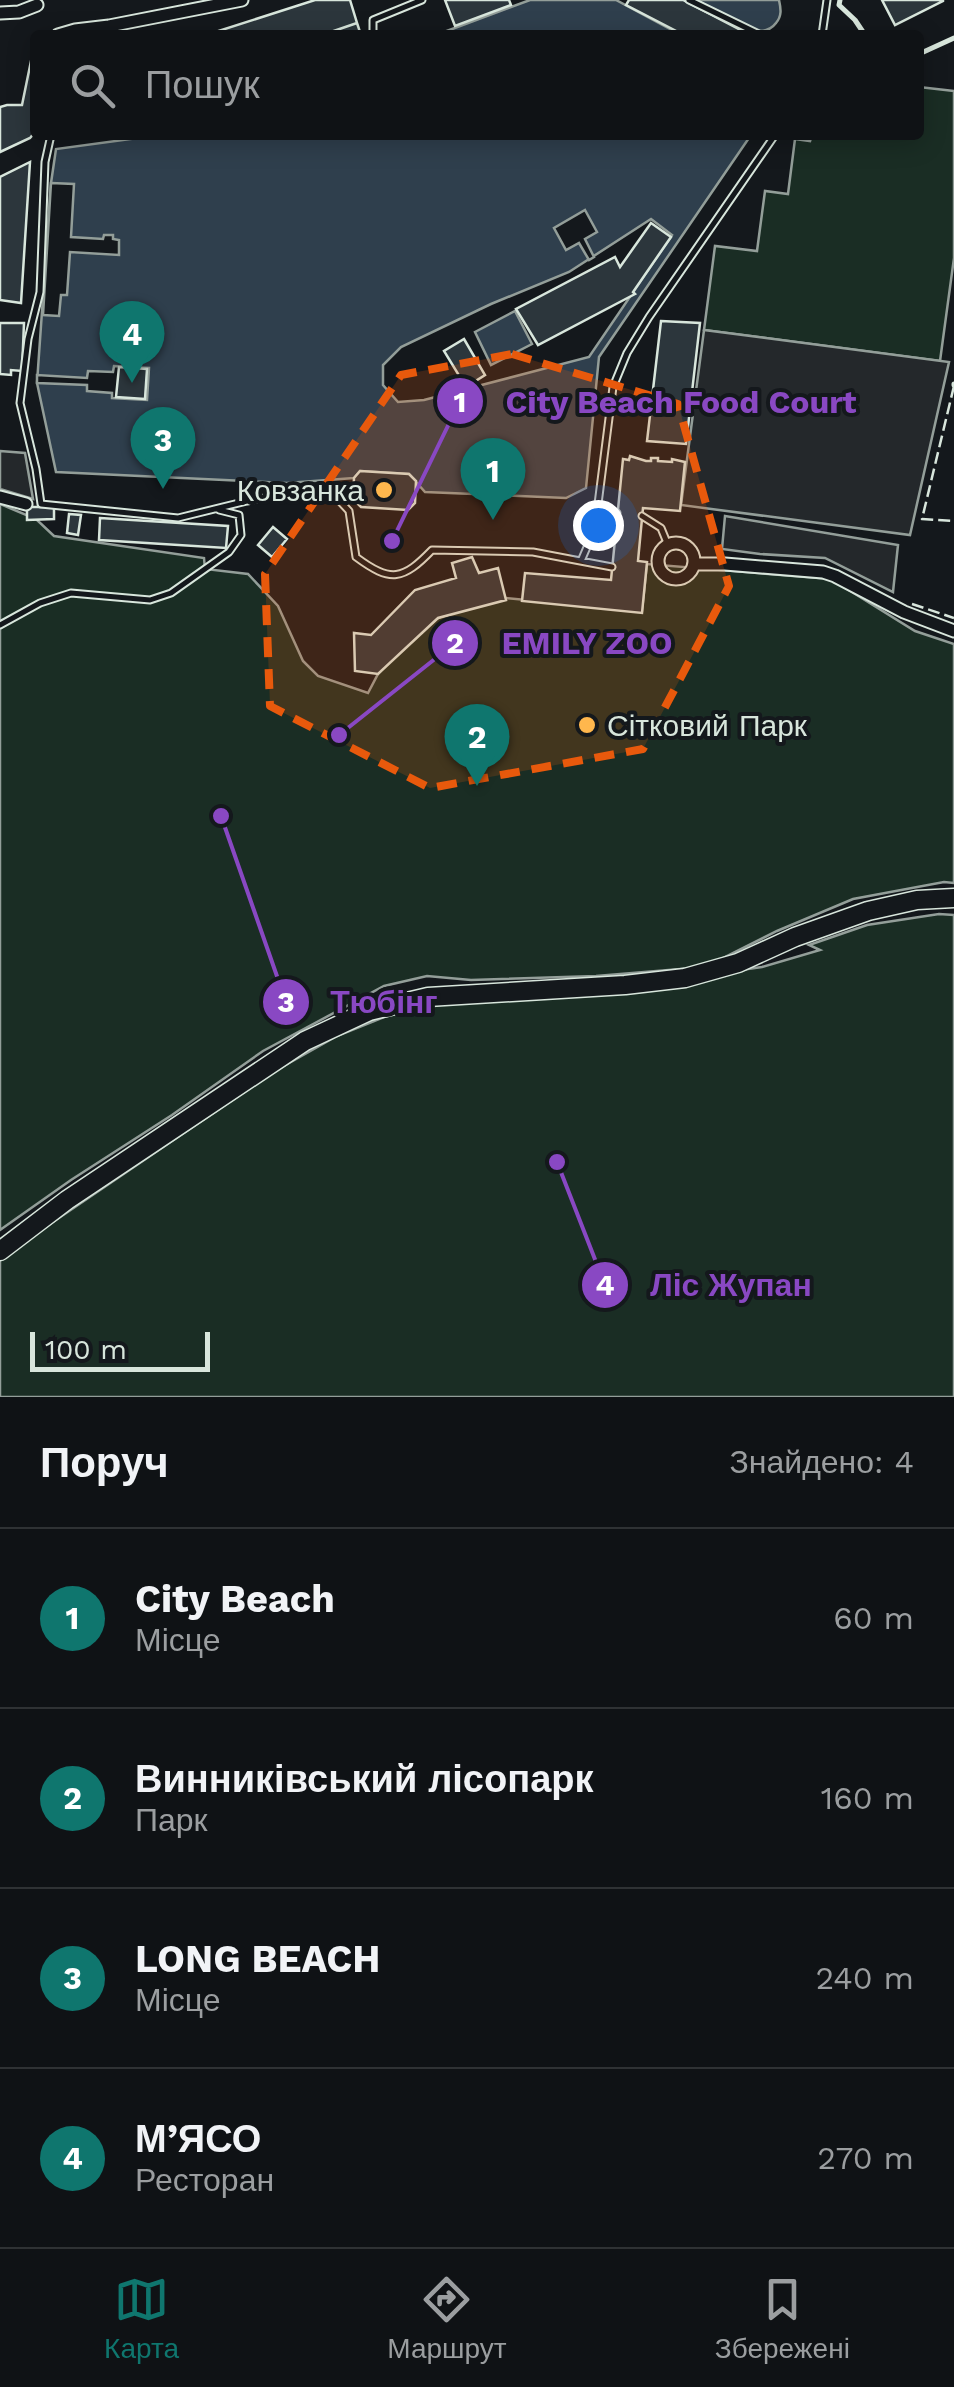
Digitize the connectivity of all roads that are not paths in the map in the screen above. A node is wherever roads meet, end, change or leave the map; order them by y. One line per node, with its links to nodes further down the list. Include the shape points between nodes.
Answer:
1 (242, 0): 7 (street)
2 (422, 0): 8 (lane, via 373,20)
3 (690, 0): 9 (lane)
4 (826, 0): 10 (lane)
5 (37, 5): 6 (street)
6 (0, 13)
7 (74, 30)
8 (372, 30)
9 (750, 30)
10 (823, 30)
11 (51, 140): 15 (lane, via 40,292 20,403)
12 (770, 140): 16 (lane, via 627,353 613,387)
13 (0, 497): 14 (street)
14 (26, 504): 15 (lane)
15 (41, 504): 17 (lane, via 178,518)
16 (598, 504): 18 (lane); 21 (lane)
17 (214, 509): 21 (lane, via 305,491 336,497 349,512 356,558 392,576 415,568 432,550 533,552); 24 (lane, via 239,515 241,535 229,552 171,593 150,600 70,594)
18 (617, 513)
19 (642, 516): 20 (lane, via 661,528)
20 (668, 545): 22 (street, via 688,548); 22 (street, via 659,559 664,574 680,578)
21 (581, 561): 23 (lane)
22 (694, 564): 25 (street, via 822,572)
23 (612, 567)
24 (0, 625)
25 (954, 630)
26 (954, 898): 27 (main road, via 868,911 685,978 428,997 369,1011 305,1041)
27 (0, 1250)

